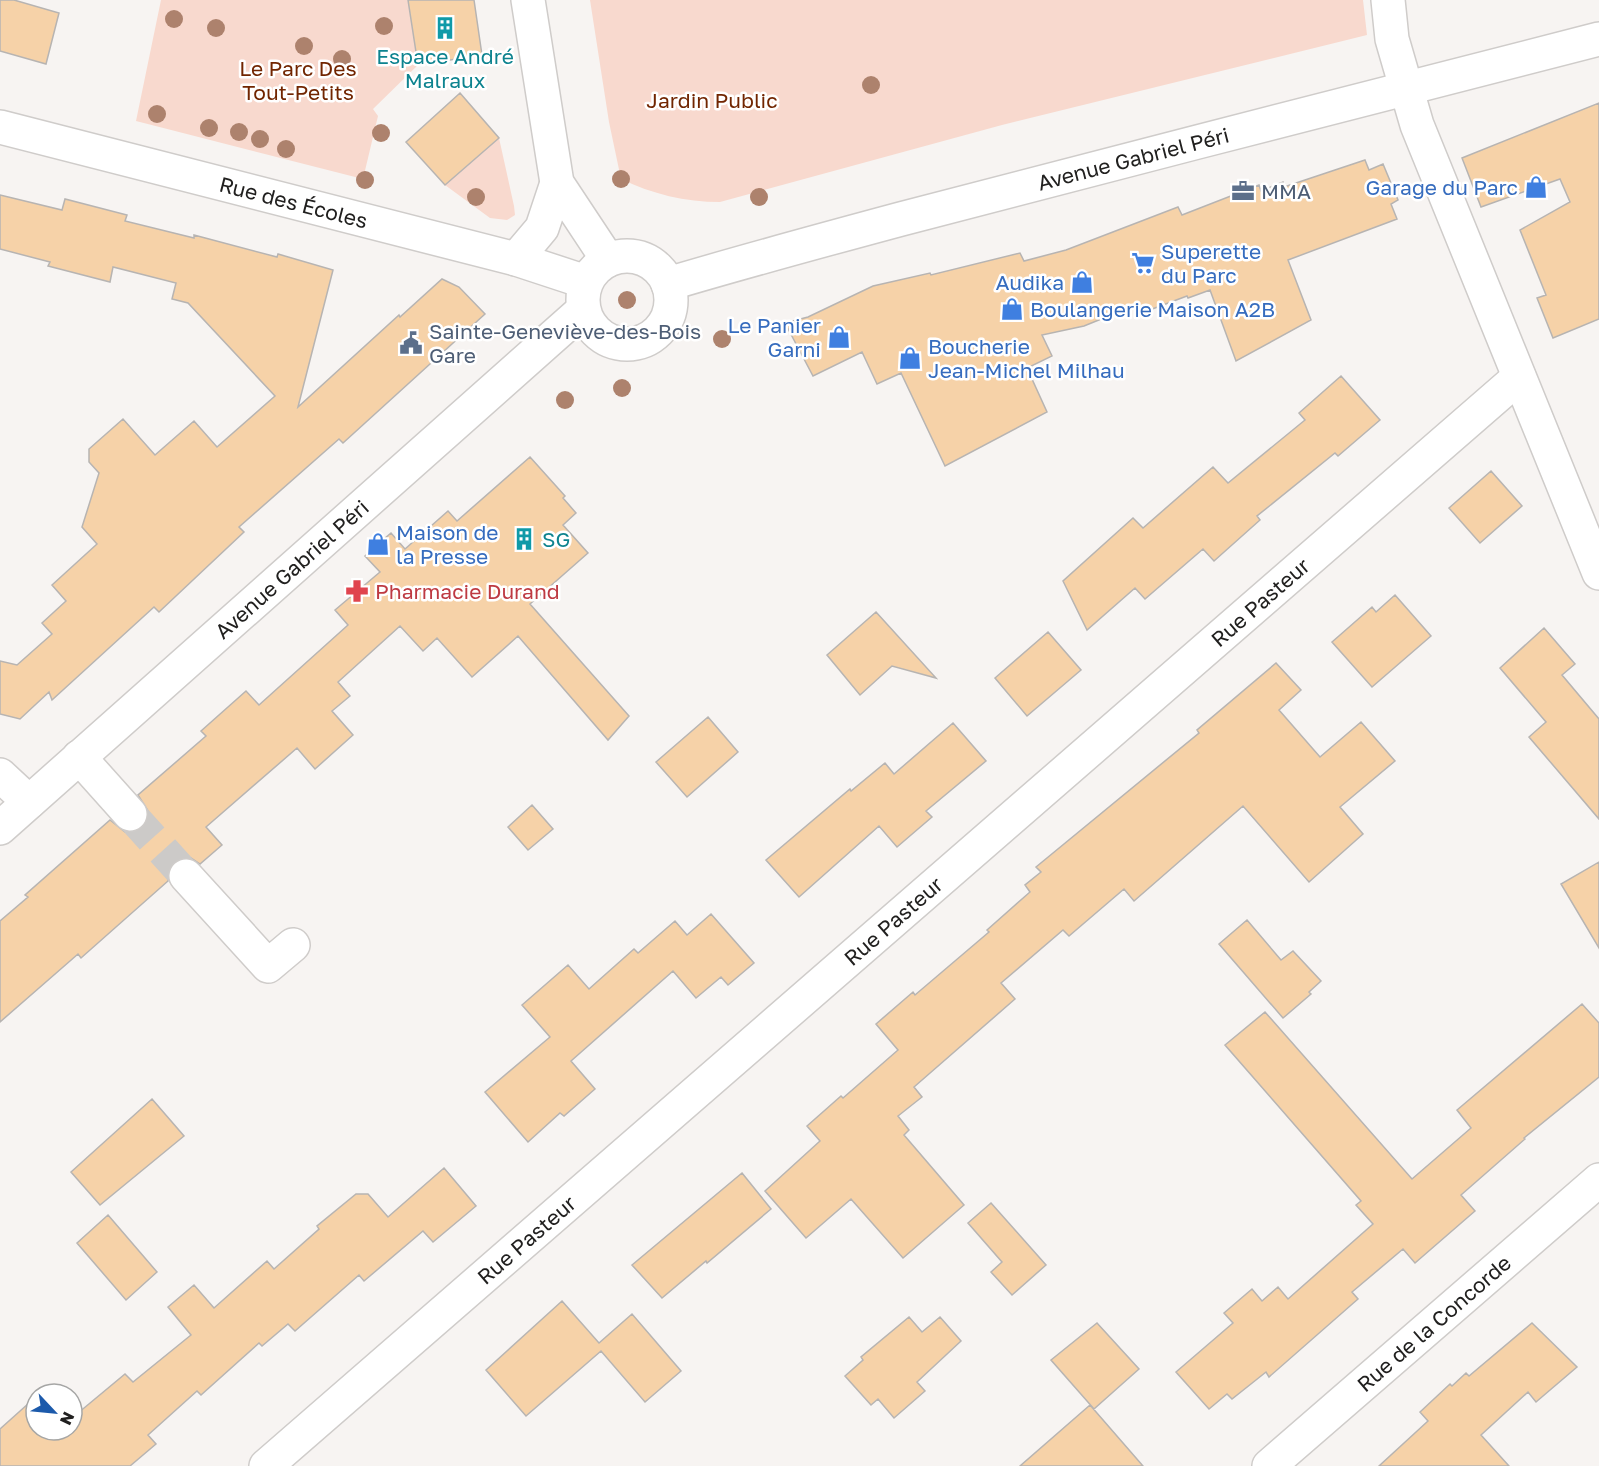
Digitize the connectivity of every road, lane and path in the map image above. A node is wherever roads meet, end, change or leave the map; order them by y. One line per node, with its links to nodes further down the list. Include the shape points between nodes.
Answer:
1 (528, 0): 6 (street)
2 (1388, 0): 4 (street, via 1392,39)
3 (1599, 39): 4 (street, Avenue Gabriel Péri)
4 (1408, 89): 9 (street, Avenue Gabriel Péri, via 1021,187); 10 (street, via 1417,125)
5 (0, 127): 7 (street, Rue des Écoles)
6 (557, 183): 7 (street, via 542,228); 8 (street)
7 (516, 259): 8 (street, Rue des Écoles)
8 (593, 284): 9 (street, via 622,256 650,262); 9 (street, via 592,328 608,341 653,349 671,309); 12 (street, Avenue Gabriel Péri)
9 (668, 284)
10 (1519, 377): 11 (street); 20 (street, Rue Pasteur)
11 (1599, 573)
12 (79, 757): 14 (street, Avenue Gabriel Péri); 15 (street)
13 (0, 775): 14 (street)
14 (29, 802): 16 (street, Avenue Gabriel Péri)
15 (130, 814)
16 (0, 828)
17 (186, 876): 18 (street, via 268,966)
18 (293, 945)
19 (1599, 1180): 21 (street, Rue de la Concorde)
20 (266, 1466)
21 (1269, 1466)

